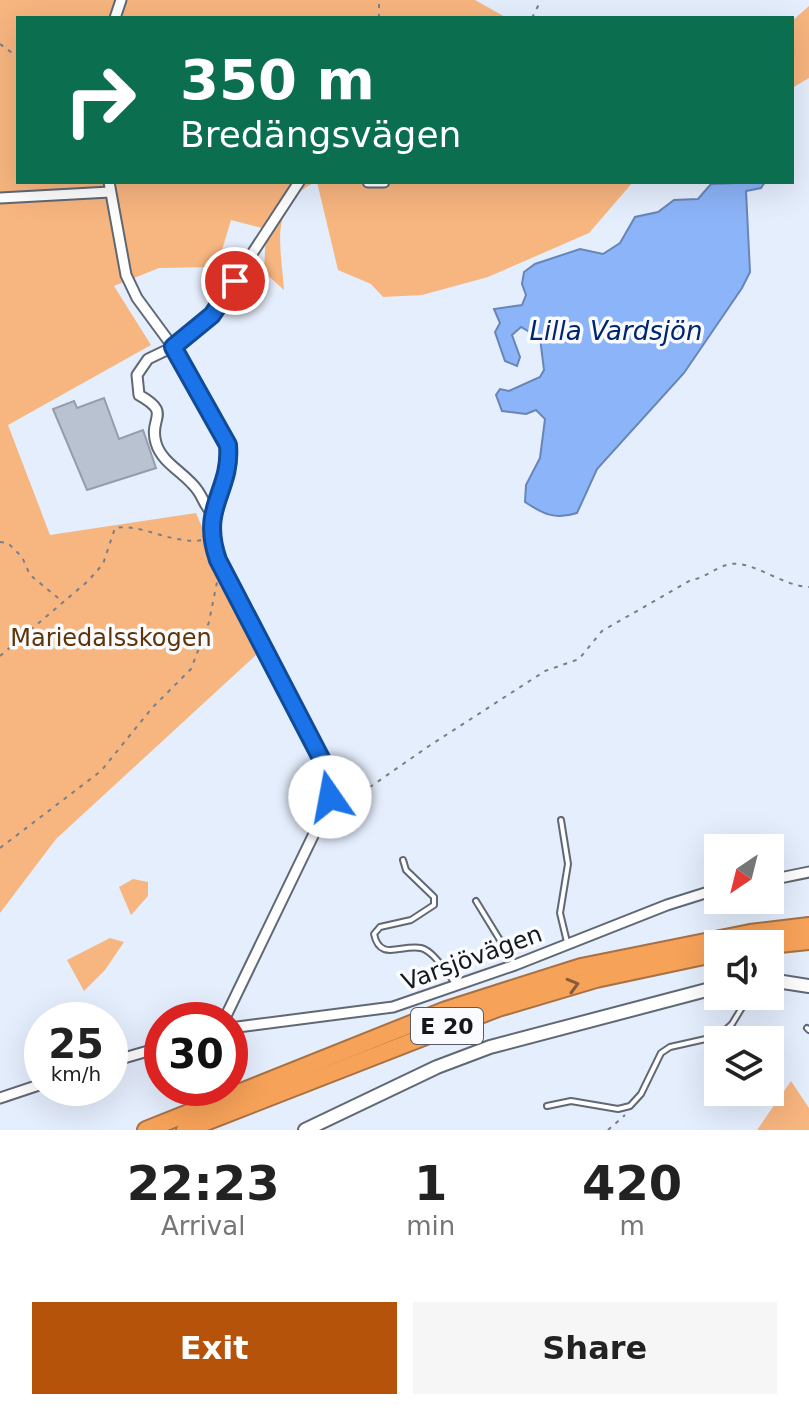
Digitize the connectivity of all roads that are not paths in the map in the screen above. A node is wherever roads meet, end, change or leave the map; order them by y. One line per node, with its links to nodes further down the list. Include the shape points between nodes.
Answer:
1 (298, 184): 4 (street, via 212,315)
2 (110, 187): 3 (street); 4 (street, via 126,275)
3 (0, 198)
4 (173, 347): 5 (street, via 228,445 230,461); 5 (street, via 148,359 137,375 139,395 155,404 159,413 155,433 161,452 198,490)
5 (211, 512): 22 (street, via 210,539 218,560 328,773 331,791)
6 (561, 820): 15 (lane, via 568,864 560,913)
7 (403, 860): 19 (lane, via 406,870 434,897 434,905 411,920 380,927 376,942 393,952 429,952)
8 (809, 872): 9 (street)
9 (784, 877)
10 (704, 893): 15 (street, Varsjövägen)
11 (476, 901): 17 (lane)
12 (809, 926): 28 (highway, E 20, via 581,967 446,1010)
13 (809, 941): 14 (highway)
14 (784, 944)
15 (568, 945): 17 (street, Varsjövägen)
16 (704, 956): 29 (highway, E 20, one-way to 16, via 498,1008 596,979)
17 (515, 965): 19 (street, Varsjövägen)
18 (784, 982): 20 (street)
19 (456, 984): 24 (street, Varsjövägen, via 377,1010)
20 (809, 986)
21 (704, 991): 30 (street, via 490,1047)
22 (233, 1002)
23 (740, 1010): 27 (lane, via 719,1036 661,1053 630,1106 618,1109 571,1101)
24 (248, 1026)
25 (24, 1090): 26 (street)
26 (0, 1098)
27 (547, 1106)
28 (146, 1130)
29 (185, 1130)
30 (305, 1130)

